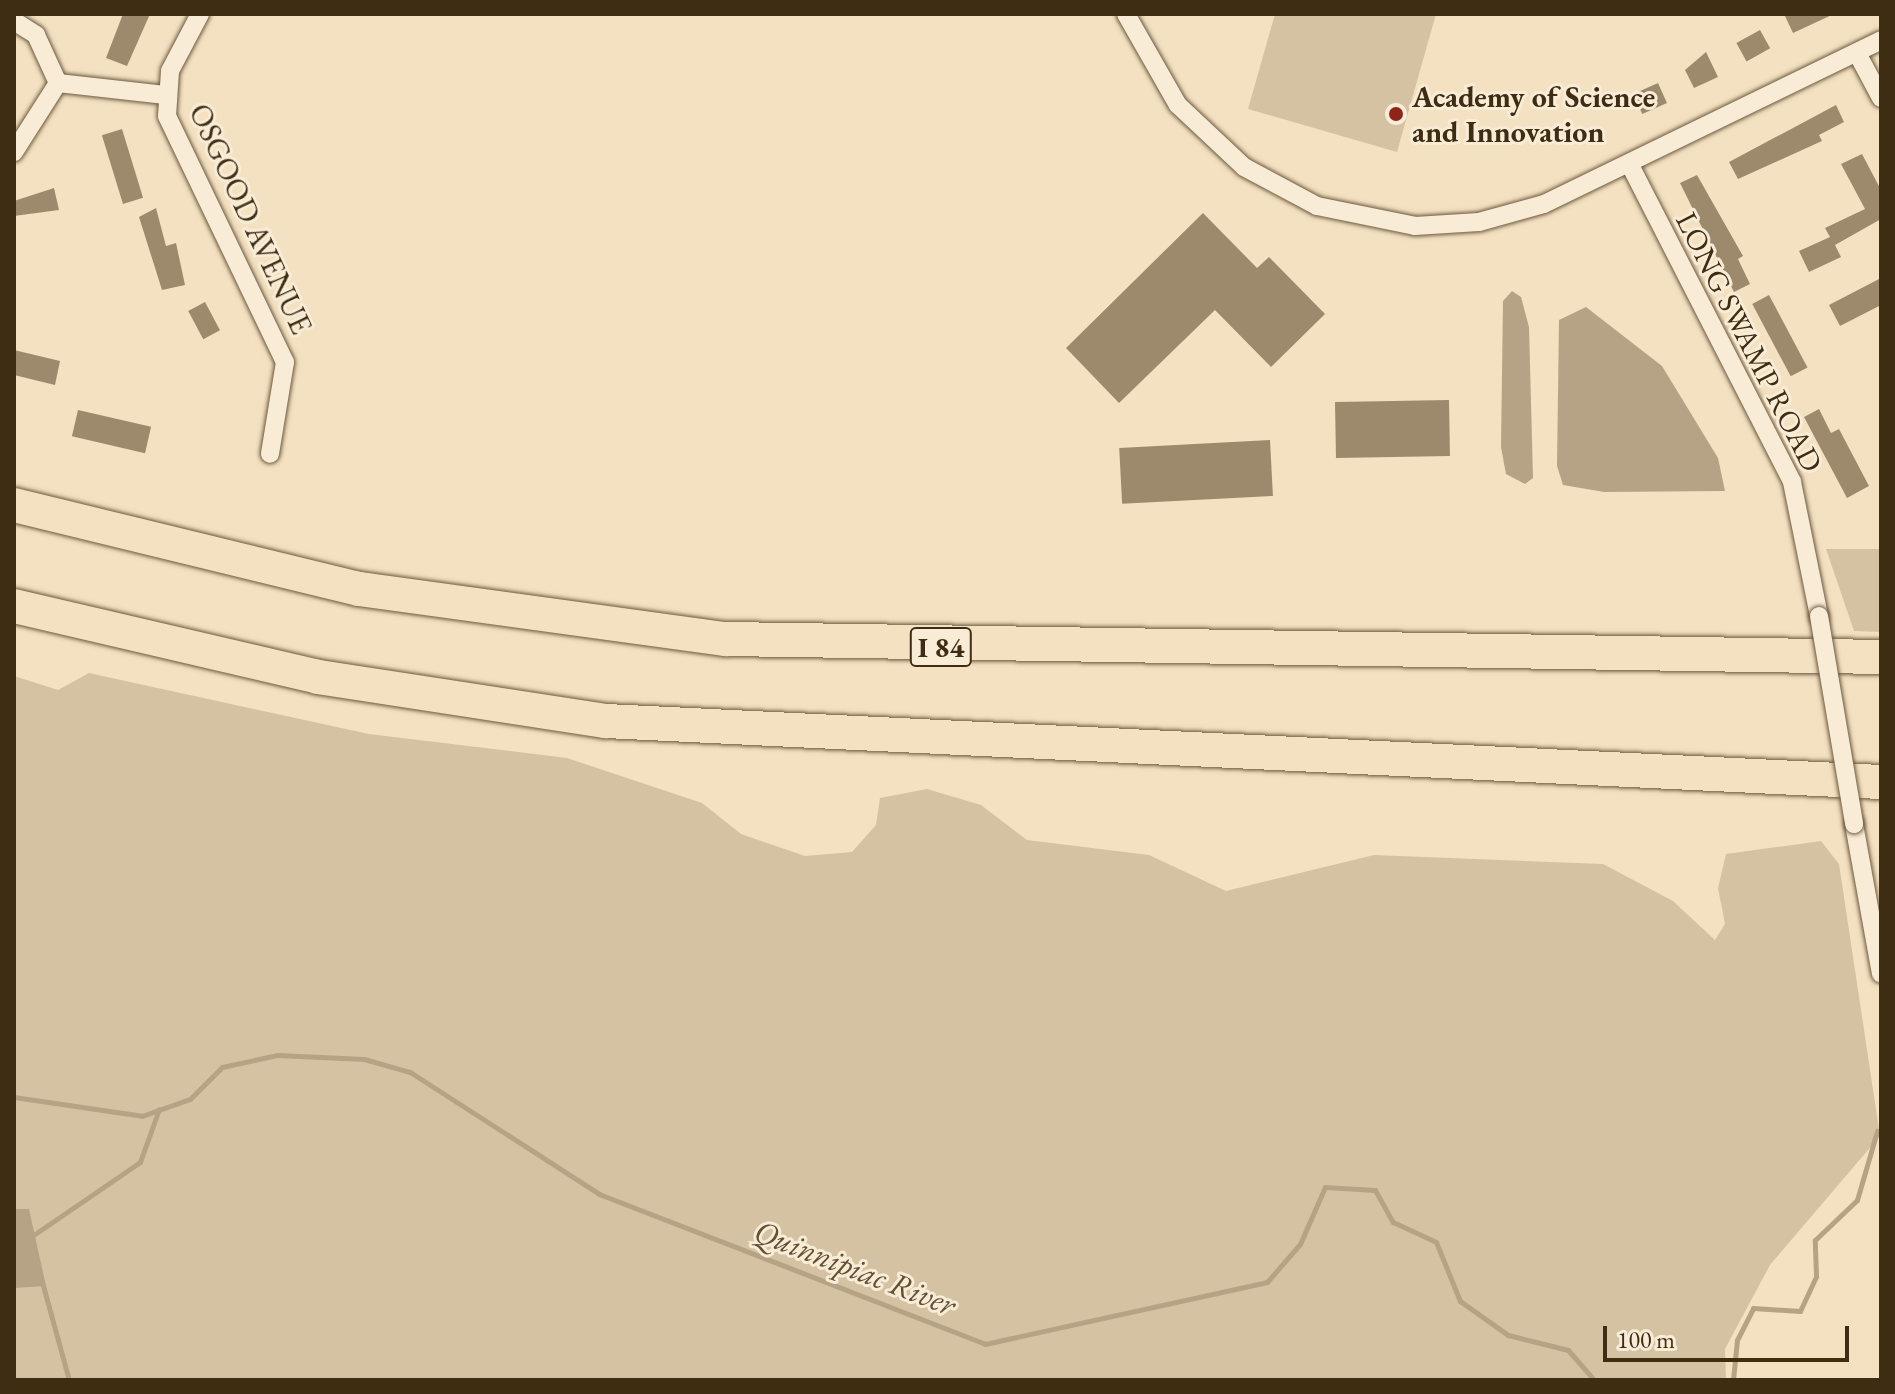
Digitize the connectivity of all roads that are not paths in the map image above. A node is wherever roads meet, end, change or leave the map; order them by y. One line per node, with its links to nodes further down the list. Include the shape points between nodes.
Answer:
1 (200, 14): 7 (street, OSGOOD AVENUE, via 178,49)
2 (1126, 14): 10 (street, via 1165,88 1208,138 1262,179 1333,212 1415,226 1479,222 1544,204)
3 (14, 21): 6 (street, via 36,35)
4 (1881, 40): 5 (street)
5 (1857, 53): 8 (street); 10 (street)
6 (58, 83): 7 (street); 9 (street)
7 (165, 95): 11 (street, OSGOOD AVENUE, via 174,136 285,362)
8 (1881, 98)
9 (14, 152)
10 (1630, 165): 16 (street, LONG SWAMP ROAD, bridge, via 1792,482)
11 (270, 454)
12 (14, 505): 14 (highway, I 84, via 359,589 711,637)
13 (14, 606): 15 (highway, via 318,677 620,722)
14 (1881, 657)
15 (1881, 782)
16 (1881, 974)

